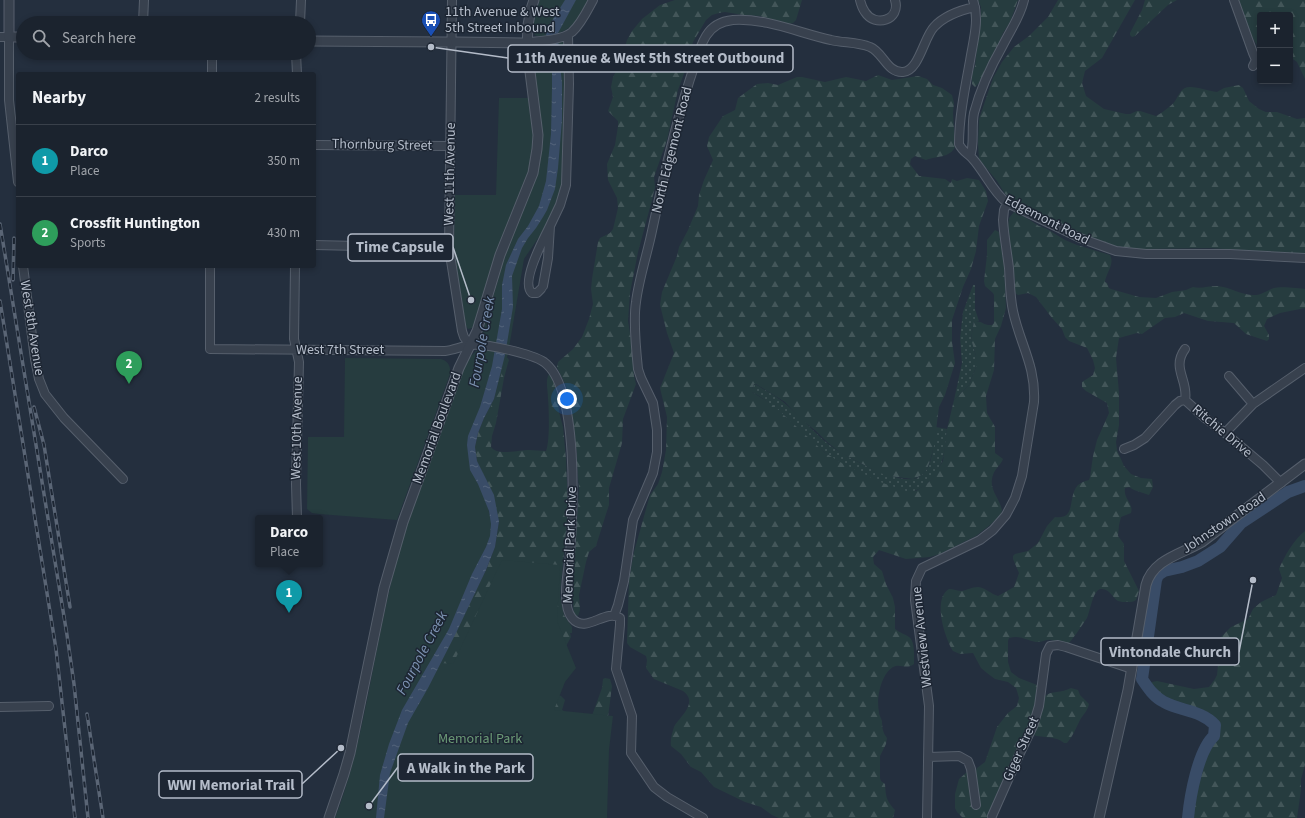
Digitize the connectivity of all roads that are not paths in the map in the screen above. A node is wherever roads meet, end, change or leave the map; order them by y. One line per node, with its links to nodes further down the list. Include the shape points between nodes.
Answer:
1 (9, 0): 15 (street)
2 (144, 0): 12 (street)
3 (301, 0): 13 (street)
4 (452, 0): 18 (street, West 11th Avenue)
5 (534, 0): 19 (street, Memorial Boulevard)
6 (593, 0): 14 (street, via 578,25)
7 (860, 0): 8 (street, via 867,15 875,20 884,21 891,18 896,7)
8 (895, 0)
9 (1024, 0): 27 (street, via 1020,15 999,52 977,104 972,124 973,149)
10 (1234, 0): 22 (street, via 1254,53 1256,60)
11 (974, 3): 27 (street, Edgemont Road, via 976,21 959,140 961,148); 50 (street, North Edgemont Road, via 936,25 929,33 915,65 906,72 893,69 871,47 828,40 781,26 731,20 719,23 709,31 699,49 669,154 640,281 635,312 638,369 653,403 657,452 653,472 632,520 624,581)
12 (144, 16)
13 (300, 16)
14 (564, 36): 19 (street); 30 (street, via 569,84 566,185)
15 (5, 37): 16 (street); 28 (street)
16 (16, 38)
17 (316, 41): 18 (street)
18 (452, 42): 19 (street); 26 (street, West 11th Avenue)
19 (524, 42): 37 (street, Memorial Boulevard, via 537,120 536,161 529,185 500,255 479,325)
20 (212, 60): 23 (street)
21 (296, 60): 24 (street)
22 (1253, 66)
23 (212, 72)
24 (296, 72)
25 (316, 145): 26 (street, Thornburg Street)
26 (450, 146): 32 (street, West 11th Avenue)
27 (970, 156): 29 (street, Edgemont Road)
28 (16, 164)
29 (1007, 203): 33 (street, Edgemont Road, via 1080,238 1120,252); 54 (street, Westview Avenue, via 1004,220 1011,300 1033,373 1034,402 1022,476 1009,511 983,538 922,568 916,581 915,600 929,706)
30 (550, 226): 30 (street, via 548,258 542,287 537,293 532,293 528,280)
31 (316, 245): 32 (street)
32 (449, 248): 37 (street, West 11th Avenue, via 462,331)
33 (1305, 258)
34 (22, 268): 47 (street, West 8th Avenue, via 35,359 45,394 60,414)
35 (210, 268): 39 (street, West 7th Street, via 210,349)
36 (295, 268): 39 (street, West 10th Avenue)
37 (470, 345): 39 (street, West 7th Street, via 445,351); 50 (street, Memorial Park Drive, via 494,347 531,356 546,363 557,379 568,421 573,489 568,610 574,620 583,623); 58 (street, Memorial Boulevard, via 459,368 391,559 350,753)
38 (1185, 349): 42 (street, Ritchie Drive, via 1179,359)
39 (296, 350): 49 (street, West 10th Avenue, via 299,362)
40 (1305, 368): 43 (street)
41 (1229, 376): 43 (street)
42 (1185, 400): 44 (street, Ritchie Drive); 45 (street, via 1175,405 1139,442)
43 (1253, 404): 44 (street)
44 (1225, 433): 48 (street, Ritchie Drive)
45 (1124, 449)
46 (1305, 464): 48 (street, Johnstown Road)
47 (123, 479)
48 (1281, 483): 51 (street, Johnstown Road, via 1202,542 1154,569 1146,585)
49 (297, 515)
50 (614, 616): 57 (street, via 620,618 616,669 632,716 631,753 654,787)
51 (1132, 669): 56 (street, Giger Street, via 1066,647 1050,646 1046,654 1039,706 1033,726); 60 (street, Johnstown Road)
52 (49, 706): 53 (street)
53 (0, 707)
54 (928, 757): 55 (street, via 959,756 968,761); 59 (street, Westview Avenue)
55 (976, 805)
56 (992, 816)
57 (698, 817)
58 (329, 818)
59 (927, 818)
60 (1099, 818)

